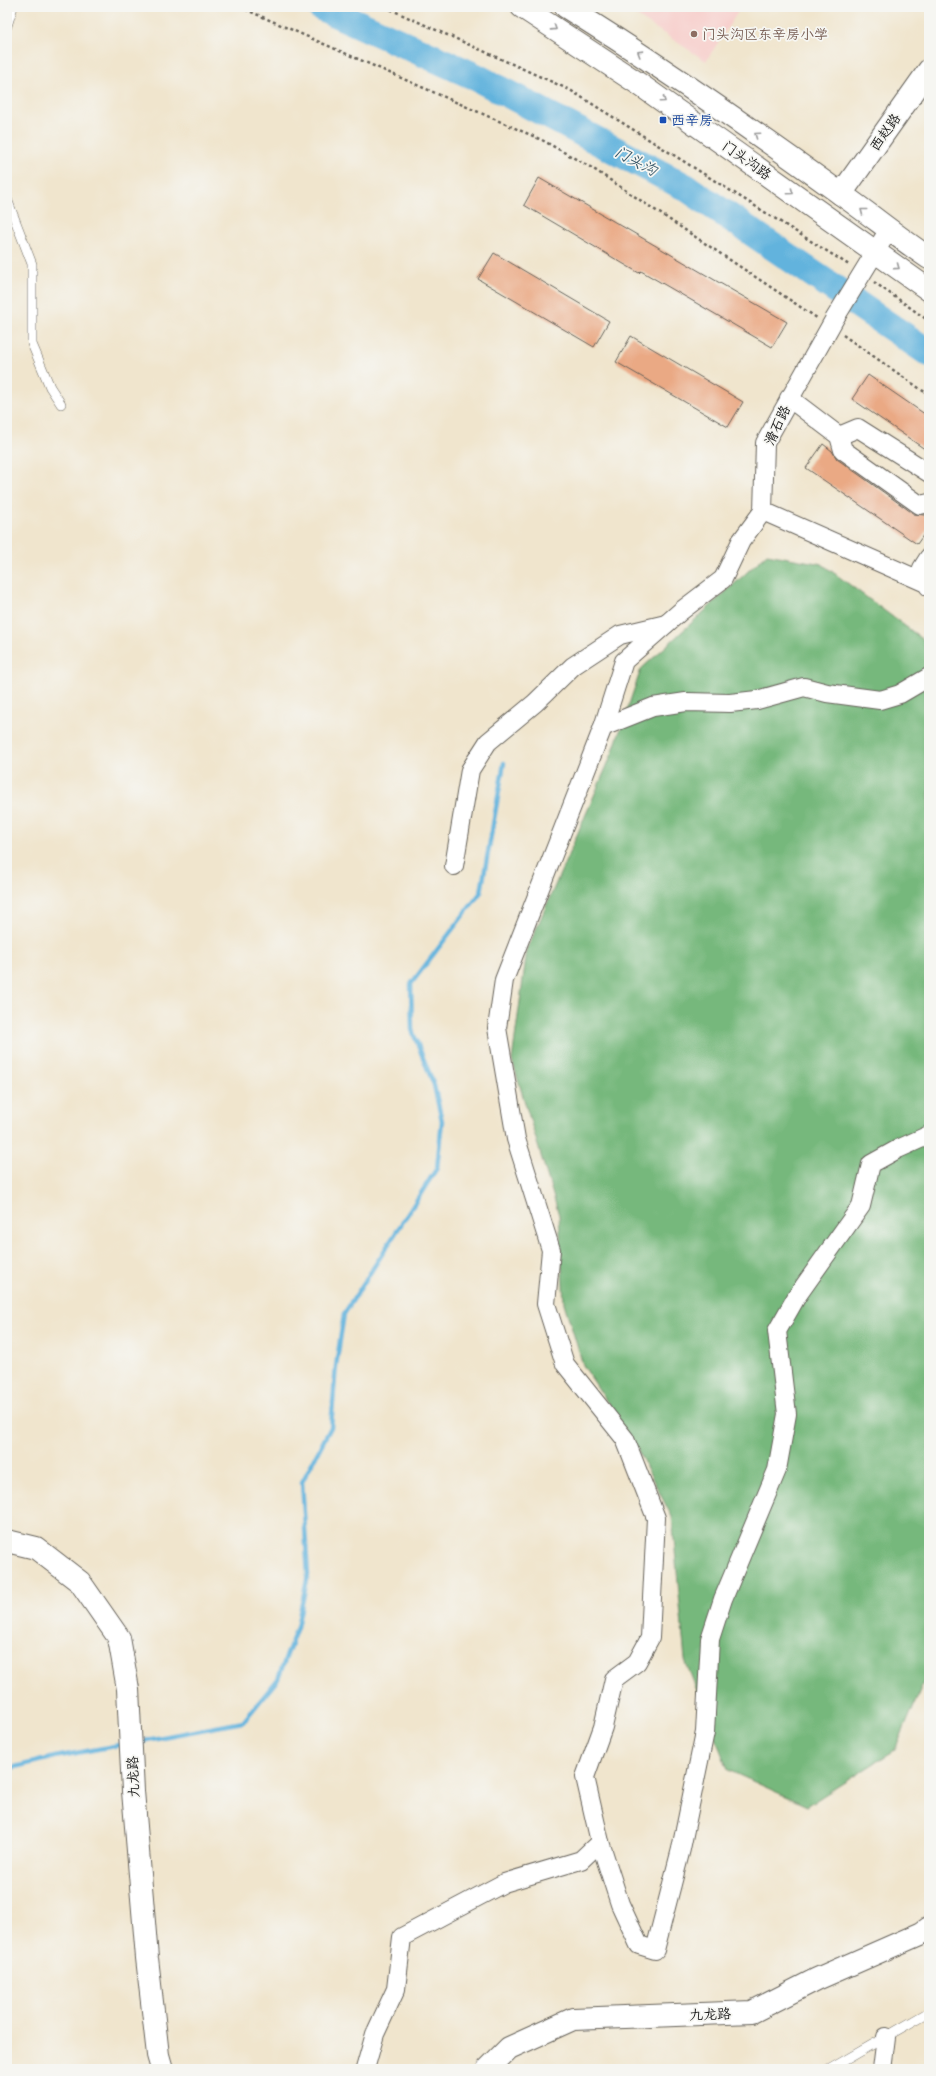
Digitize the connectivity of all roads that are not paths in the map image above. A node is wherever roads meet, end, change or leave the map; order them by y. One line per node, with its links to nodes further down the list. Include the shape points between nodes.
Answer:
1 (13, 7): 4 (lane)
2 (522, 7): 9 (main road, 门头沟路, one-way to 9, via 640,84)
3 (566, 7): 6 (main road, 门头沟路, one-way to 3, via 644,55)
4 (7, 26)
5 (929, 70): 6 (main road, 西赵路)
6 (841, 194): 8 (main road, 门头沟路, one-way to 6)
7 (7, 199): 13 (lane, via 32,264 32,344 50,388)
8 (888, 231): 9 (street, 滑石路); 10 (main road, 门头沟路)
9 (875, 252): 11 (main road, 门头沟路, one-way to 11); 12 (street, 滑石路)
10 (929, 258)
11 (929, 290)
12 (789, 398): 14 (street); 17 (street, 滑石路, via 765,443)
13 (61, 404)
14 (839, 436): 15 (street, via 858,428); 16 (street, via 843,450 920,505)
15 (929, 473)
16 (929, 503)
17 (763, 511): 20 (street, via 899,571); 21 (street, via 741,541 723,580)
18 (929, 557): 19 (street, via 922,568)
19 (929, 573)
20 (929, 587)
21 (666, 624): 23 (street, via 624,661); 24 (street, via 620,635 580,661 488,742 470,770)
22 (929, 677): 23 (street, via 900,694 880,700 827,693 804,687 757,700 730,703 686,702 653,707)
23 (603, 727): 27 (street, via 504,980 497,1028 516,1139 551,1250 546,1304 565,1364 625,1439 656,1518 650,1638 637,1662 614,1679 603,1727 585,1777)
24 (454, 866)
25 (929, 1135): 27 (street, via 871,1164 861,1206 797,1296 777,1331 786,1414 777,1470 723,1599 710,1639 705,1732 681,1849 655,1950 639,1945 620,1904)
26 (7, 1541): 31 (main road, 九龙路, via 36,1548 80,1582 119,1638 128,1689 133,1791 147,1958 158,2055)
27 (600, 1842): 32 (street, via 581,1860 504,1883 402,1938 396,1989 375,2034)
28 (929, 1928): 33 (main road, 九龙路, via 752,2012 573,2019 509,2048)
29 (929, 2012): 30 (lane)
30 (886, 2037): 34 (lane); 35 (street)
31 (162, 2069)
32 (365, 2069)
33 (488, 2069)
34 (830, 2069)
35 (882, 2069)

